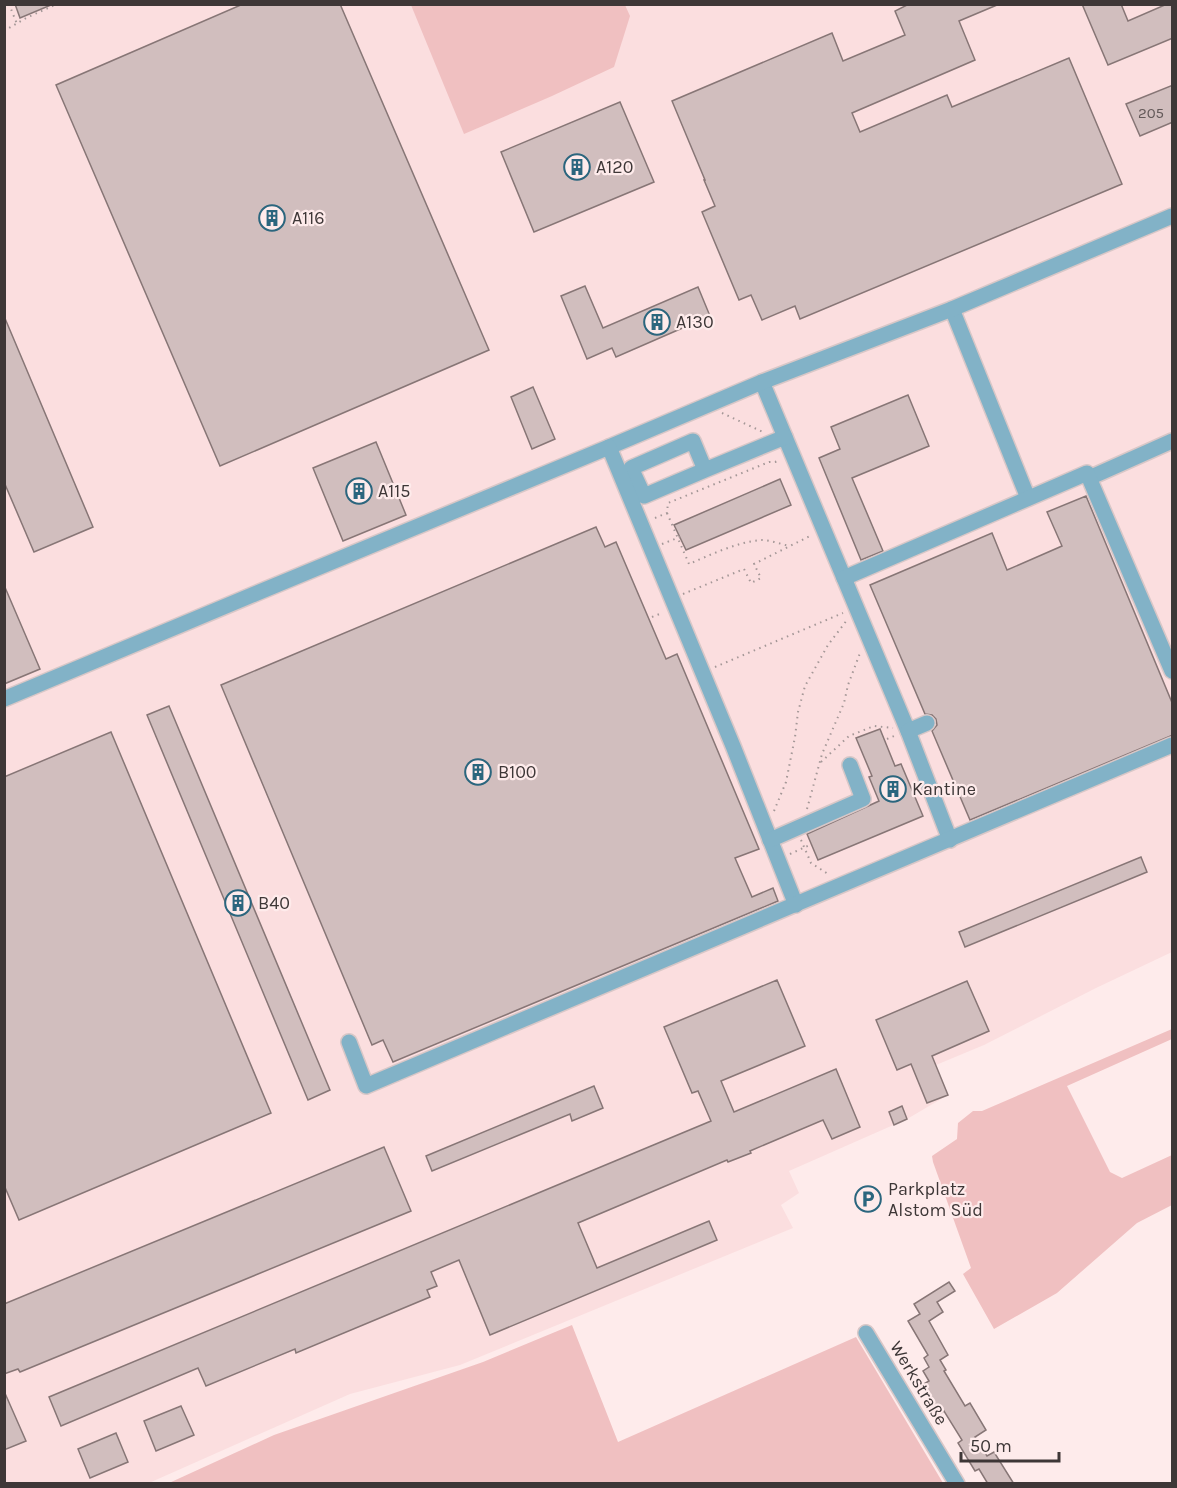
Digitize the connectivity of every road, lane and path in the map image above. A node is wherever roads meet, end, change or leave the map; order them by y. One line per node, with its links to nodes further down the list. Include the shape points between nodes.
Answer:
1 (9, 4): 3 (path)
2 (57, 4): 3 (path)
3 (17, 24): 4 (path)
4 (4, 31)
5 (1173, 216): 6 (street)
6 (952, 309): 7 (street); 15 (street)
7 (762, 382): 8 (street); 9 (street)
8 (706, 406): 9 (path); 11 (street)
9 (782, 438): 12 (street); 13 (street)
10 (1173, 441): 14 (street)
11 (609, 447): 17 (street); 29 (street)
12 (792, 455): 16 (path, via 668,503); 18 (street)
13 (705, 470): 13 (street, via 693,441 631,468 644,496)
14 (1089, 478): 15 (street, via 1087,473); 26 (street)
15 (1028, 498): 22 (street)
16 (667, 513): 17 (path); 19 (path)
17 (641, 524): 21 (street)
18 (823, 529): 20 (path); 22 (street)
19 (679, 538): 20 (path, via 688,564 764,540); 21 (path)
20 (789, 546): 23 (path, via 754,564 761,578 751,584 744,569)
21 (651, 549): 23 (street)
22 (844, 578): 24 (street)
23 (671, 599): 28 (street)
24 (856, 607): 25 (street); 28 (path); 36 (path, via 805,686 786,782)
25 (869, 638): 31 (street); 33 (path, via 857,658 844,703)
26 (1168, 645): 27 (street)
27 (1173, 671)
28 (702, 672): 36 (street)
29 (4, 699)
30 (927, 723): 31 (street)
31 (908, 730): 33 (path, via 874,726 849,736); 37 (street)
32 (1173, 746): 37 (street)
33 (819, 763): 35 (path)
34 (850, 765): 35 (street, via 863,799)
35 (801, 826): 36 (street); 39 (path)
36 (768, 835): 40 (street)
37 (950, 840): 41 (street)
38 (812, 844): 39 (path)
39 (804, 848): 40 (path); 41 (path, via 811,863)
40 (778, 859): 42 (street)
41 (843, 884): 42 (street)
42 (796, 905): 43 (street, via 366,1086)
43 (349, 1042)
44 (866, 1333): 45 (street, Werkstraße)
45 (957, 1484)

